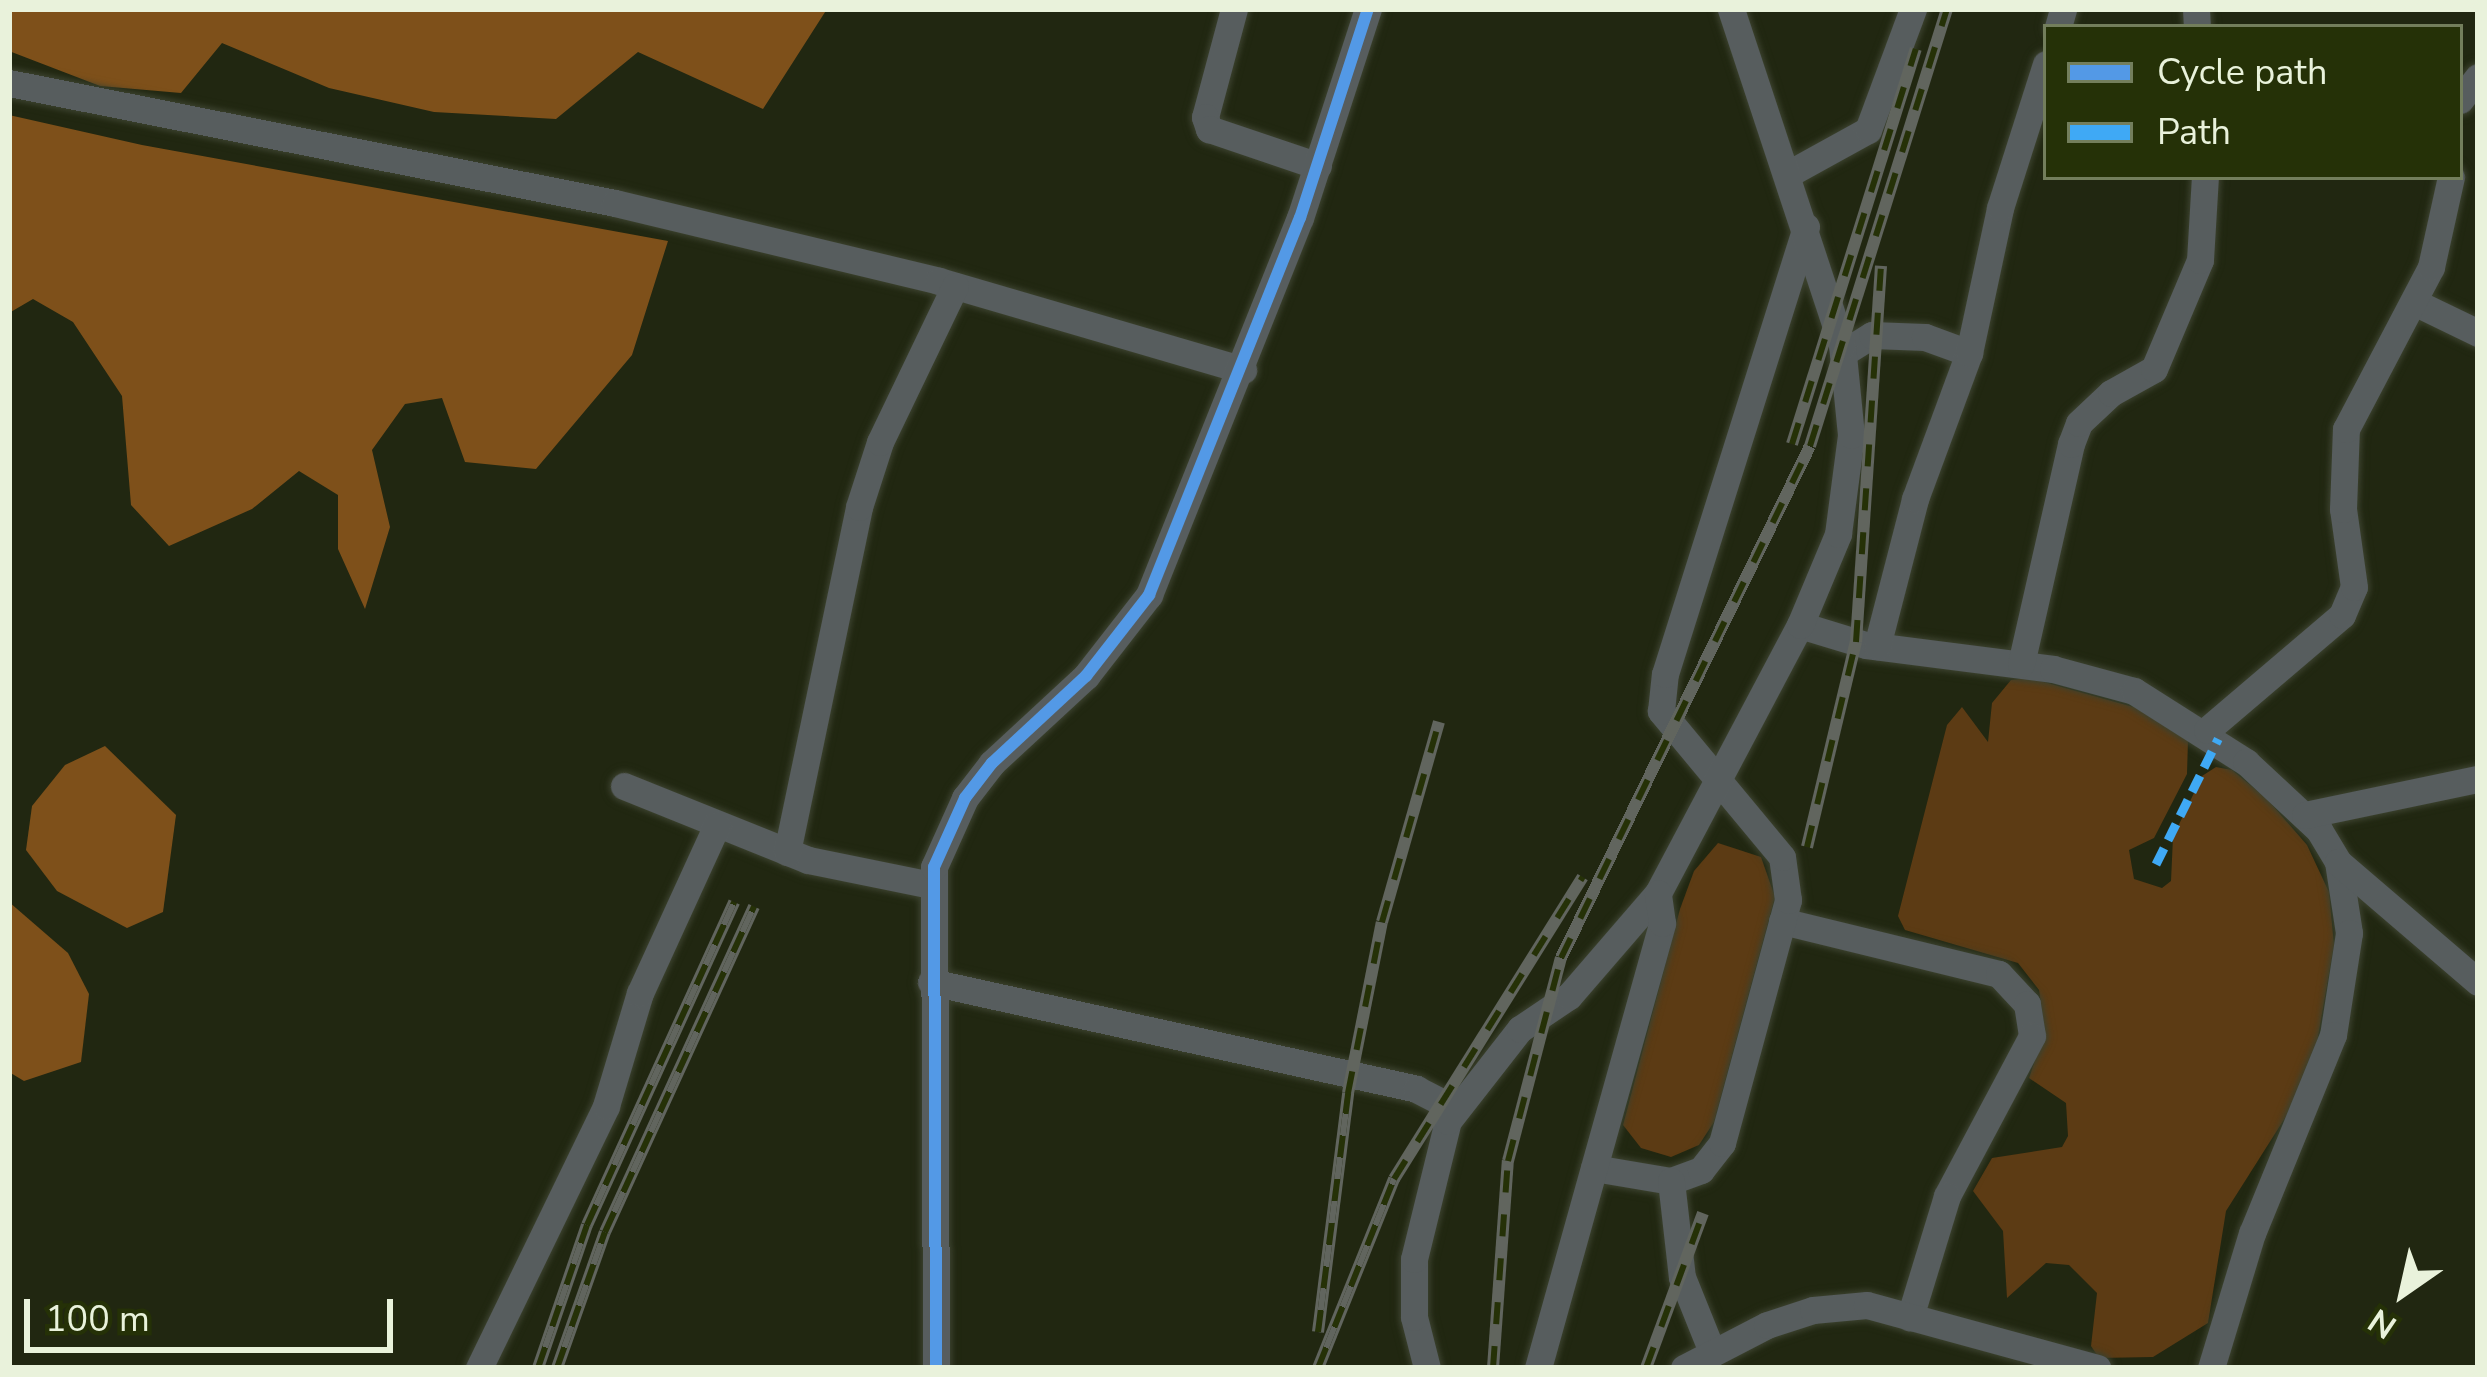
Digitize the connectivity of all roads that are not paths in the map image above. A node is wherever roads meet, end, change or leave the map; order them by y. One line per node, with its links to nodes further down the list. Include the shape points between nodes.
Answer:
1 (1234, 9): 7 (street, via 1205,117 1209,129)
2 (1368, 9): 7 (street)
3 (1731, 9): 8 (street)
4 (1913, 9): 8 (street, via 1868,130)
5 (2043, 73): 15 (street, via 2000,208)
6 (9, 83): 12 (street, via 558,190)
7 (1318, 166): 17 (street)
8 (1790, 173): 11 (street)
9 (2205, 180): 20 (street, via 2200,260 2154,370 2110,393 2079,423 2071,444)
10 (2451, 180): 13 (street, via 2445,225)
11 (1806, 227): 16 (street); 22 (street, via 1666,674 1661,711)
12 (955, 286): 17 (street); 27 (street, via 880,442 860,507)
13 (2414, 302): 14 (street); 21 (street, via 2346,429 2342,509 2354,587 2342,615)
14 (2478, 333)
15 (1969, 352): 16 (street, via 1925,337 1873,335); 19 (street, via 1915,499)
16 (1843, 353): 18 (street, via 1851,435 1838,534)
17 (1243, 370): 29 (street, via 1149,595 1086,676 964,798)
18 (1800, 625): 19 (street); 22 (street)
19 (1877, 646): 20 (street)
20 (2021, 664): 21 (street, via 2134,691)
21 (2206, 730): 25 (street)
22 (1721, 778): 30 (street); 31 (street, via 1782,856)
23 (2478, 779): 25 (street)
24 (624, 786): 26 (street)
25 (2305, 815): 28 (street)
26 (717, 825): 27 (street); 39 (street, via 640,993 606,1106)
27 (787, 852): 29 (street)
28 (2338, 862): 33 (street); 45 (street, via 2349,933 2333,1035 2252,1233)
29 (931, 885): 32 (street)
30 (1658, 892): 34 (street, via 1570,996 1520,1028); 35 (street, via 1662,922)
31 (1782, 921): 36 (street, via 1722,1143 1701,1171); 37 (street, via 1999,974 2027,1004 2032,1036 1947,1196)
32 (931, 982): 34 (street, via 1416,1089); 40 (street)
33 (2478, 982)
34 (1456, 1109): 41 (street, via 1430,1168 1414,1259 1414,1317)
35 (1594, 1168): 36 (street); 42 (street)
36 (1670, 1181): 38 (street, via 1682,1276)
37 (1910, 1316): 38 (street, via 1867,1305 1813,1310); 44 (street)
38 (1711, 1349): 43 (street)
39 (479, 1368)
40 (936, 1368)
41 (1427, 1368)
42 (1538, 1368)
43 (1684, 1368)
44 (2098, 1368)
45 (2211, 1368)

